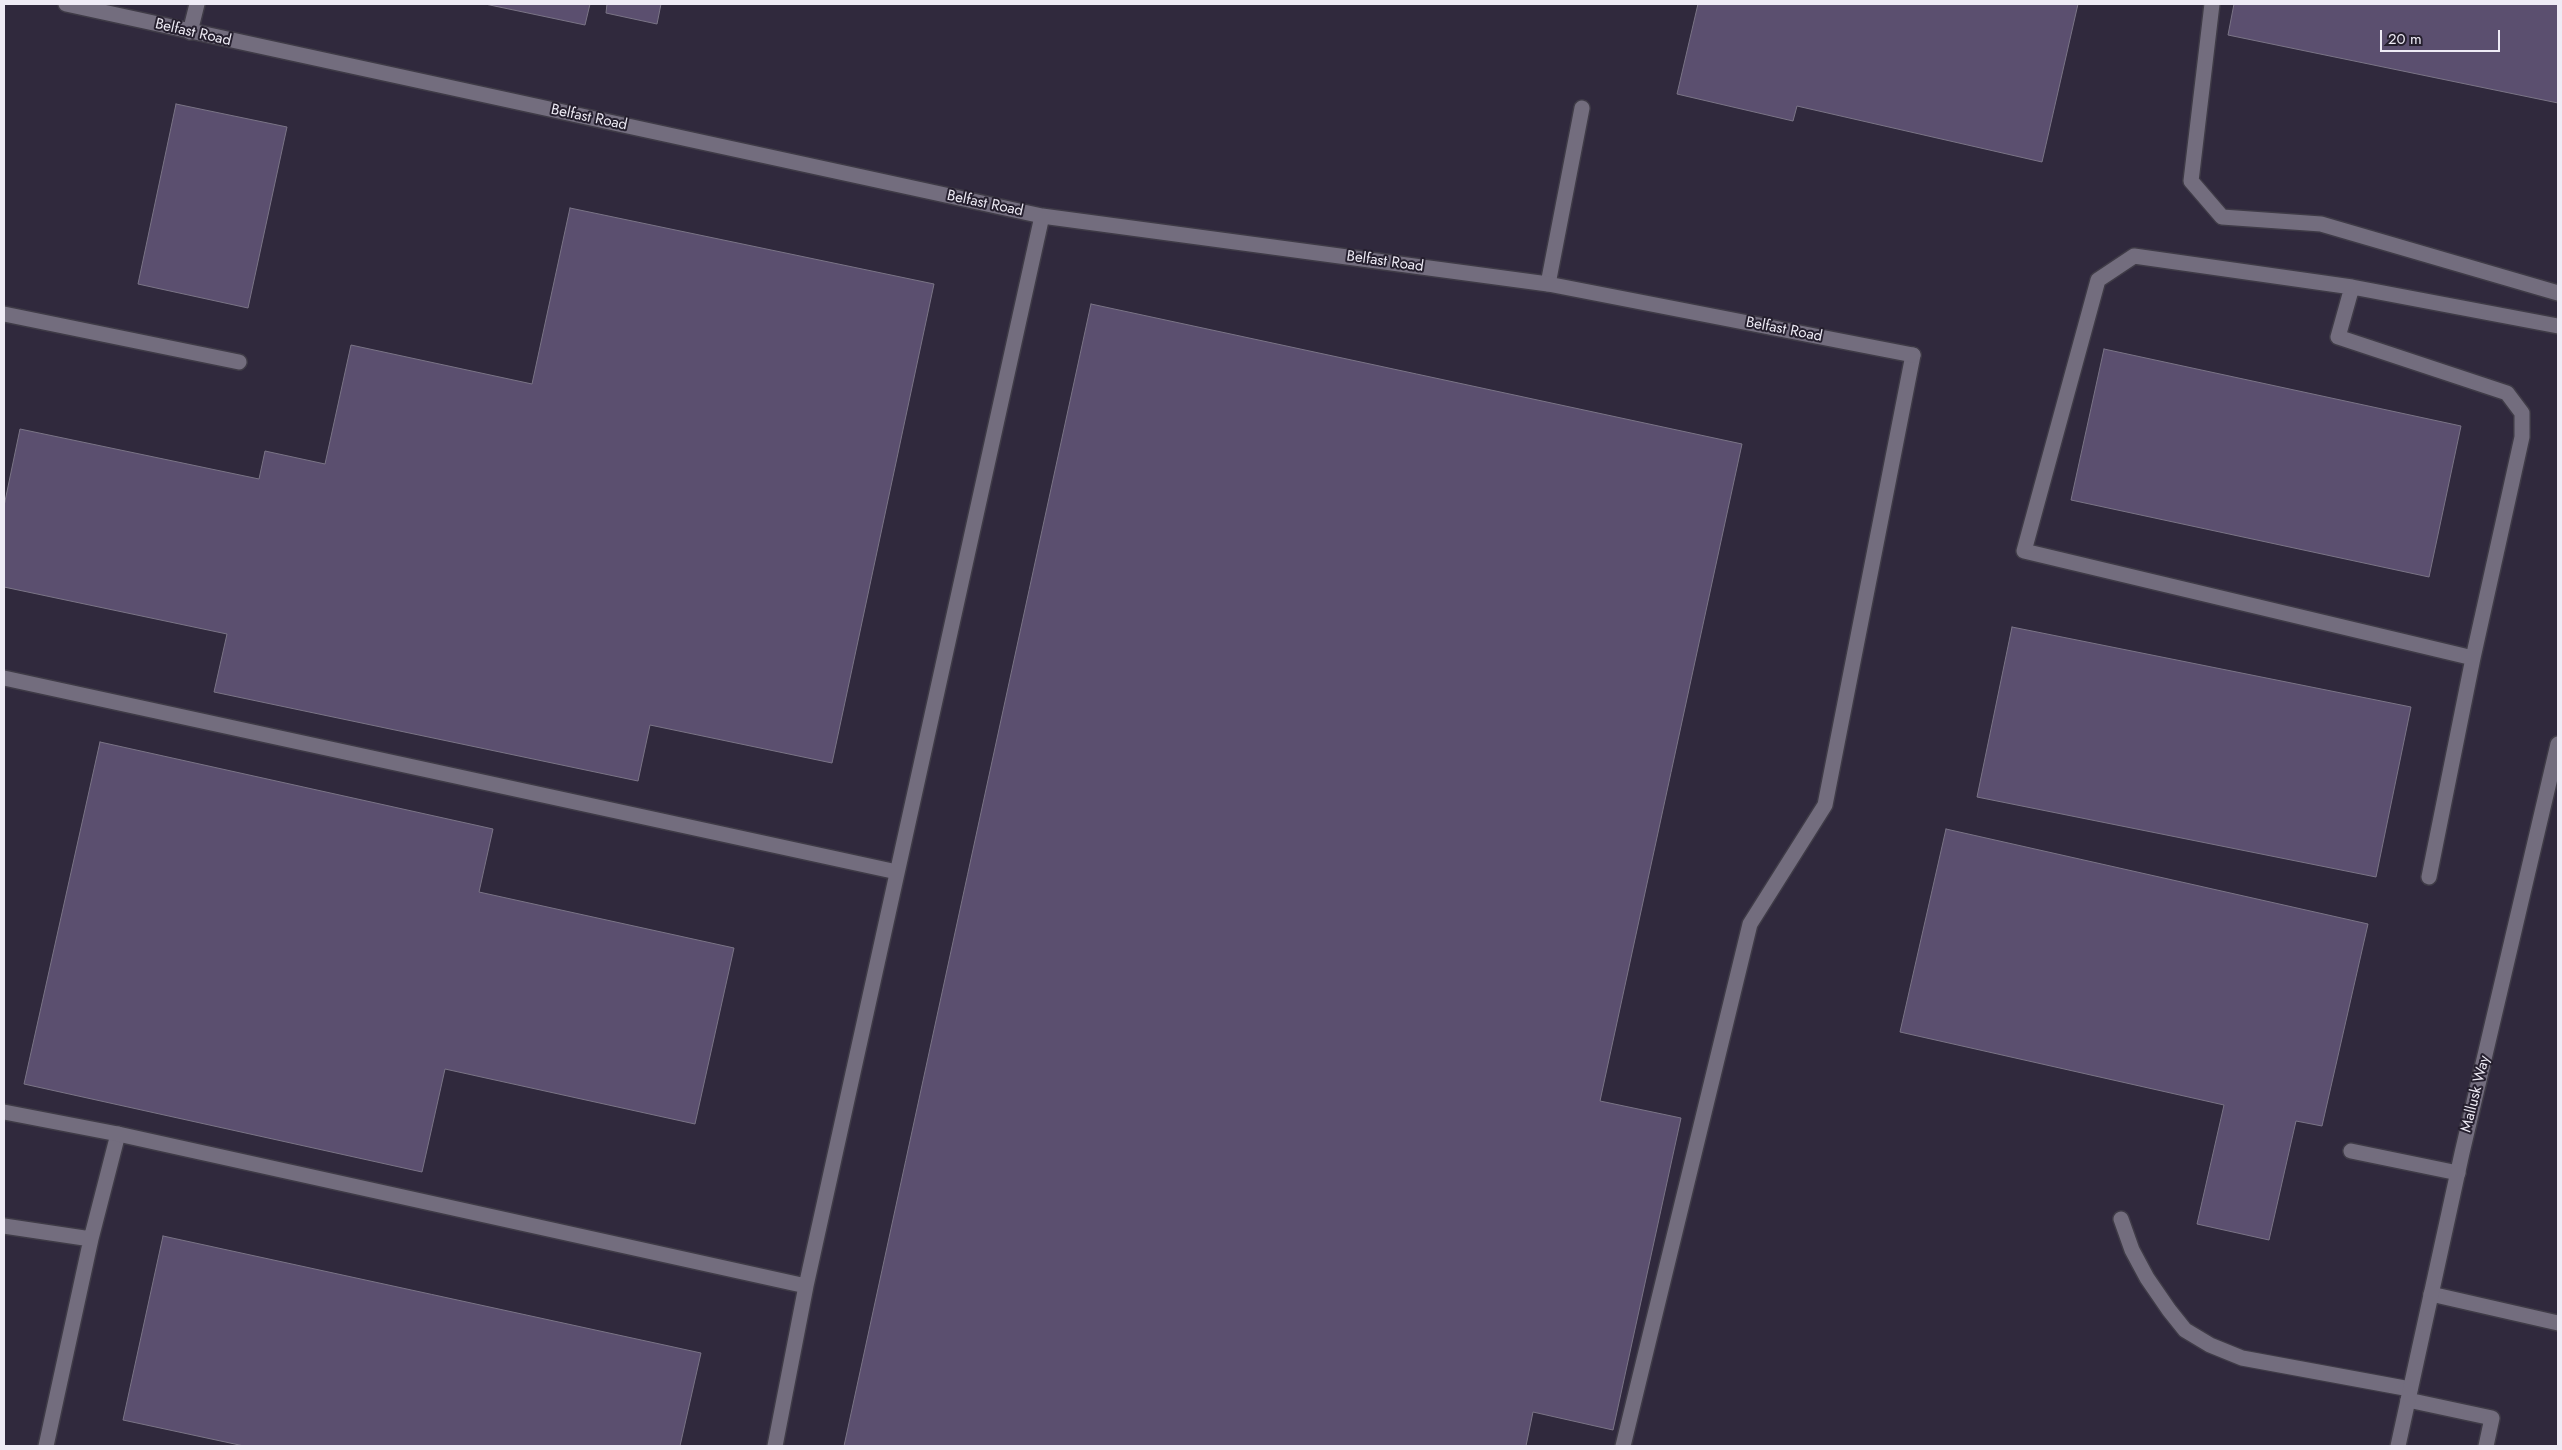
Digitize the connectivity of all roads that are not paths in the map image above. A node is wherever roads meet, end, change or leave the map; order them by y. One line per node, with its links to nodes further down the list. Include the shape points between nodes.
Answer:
1 (66, 4): 4 (street, Belfast Road)
2 (197, 4): 4 (street)
3 (2212, 4): 9 (street, via 2191,181 2222,217 2320,224)
4 (190, 32): 6 (street, Belfast Road)
5 (1582, 108): 7 (street)
6 (1042, 216): 7 (street, Belfast Road); 16 (street)
7 (1548, 284): 31 (street, Belfast Road, via 1913,356 1825,805 1750,924)
8 (2352, 287): 11 (street); 13 (street, via 2338,338 2506,393 2522,413 2522,437); 13 (street, via 2134,256 2098,280 2024,551)
9 (2558, 293)
10 (4, 314): 12 (street)
11 (2558, 326)
12 (239, 362)
13 (2473, 658): 17 (street)
14 (4, 678): 16 (street)
15 (2558, 744): 21 (street, Mallusk Way)
16 (897, 872): 25 (street)
17 (2429, 877)
18 (4, 1112): 19 (street)
19 (118, 1134): 24 (street); 25 (street)
20 (2351, 1151): 21 (street)
21 (2458, 1173): 26 (street, Mallusk Way)
22 (2121, 1219): 28 (street, via 2139,1264 2185,1330 2242,1358)
23 (4, 1226): 24 (street)
24 (91, 1239): 29 (street)
25 (806, 1286): 30 (street)
26 (2431, 1294): 27 (street); 28 (street, Mallusk Way)
27 (2558, 1323)
28 (2409, 1394): 32 (street, Mallusk Way); 33 (street, via 2492,1418)
29 (46, 1446)
30 (775, 1446)
31 (1623, 1446)
32 (2398, 1446)
33 (2486, 1446)

